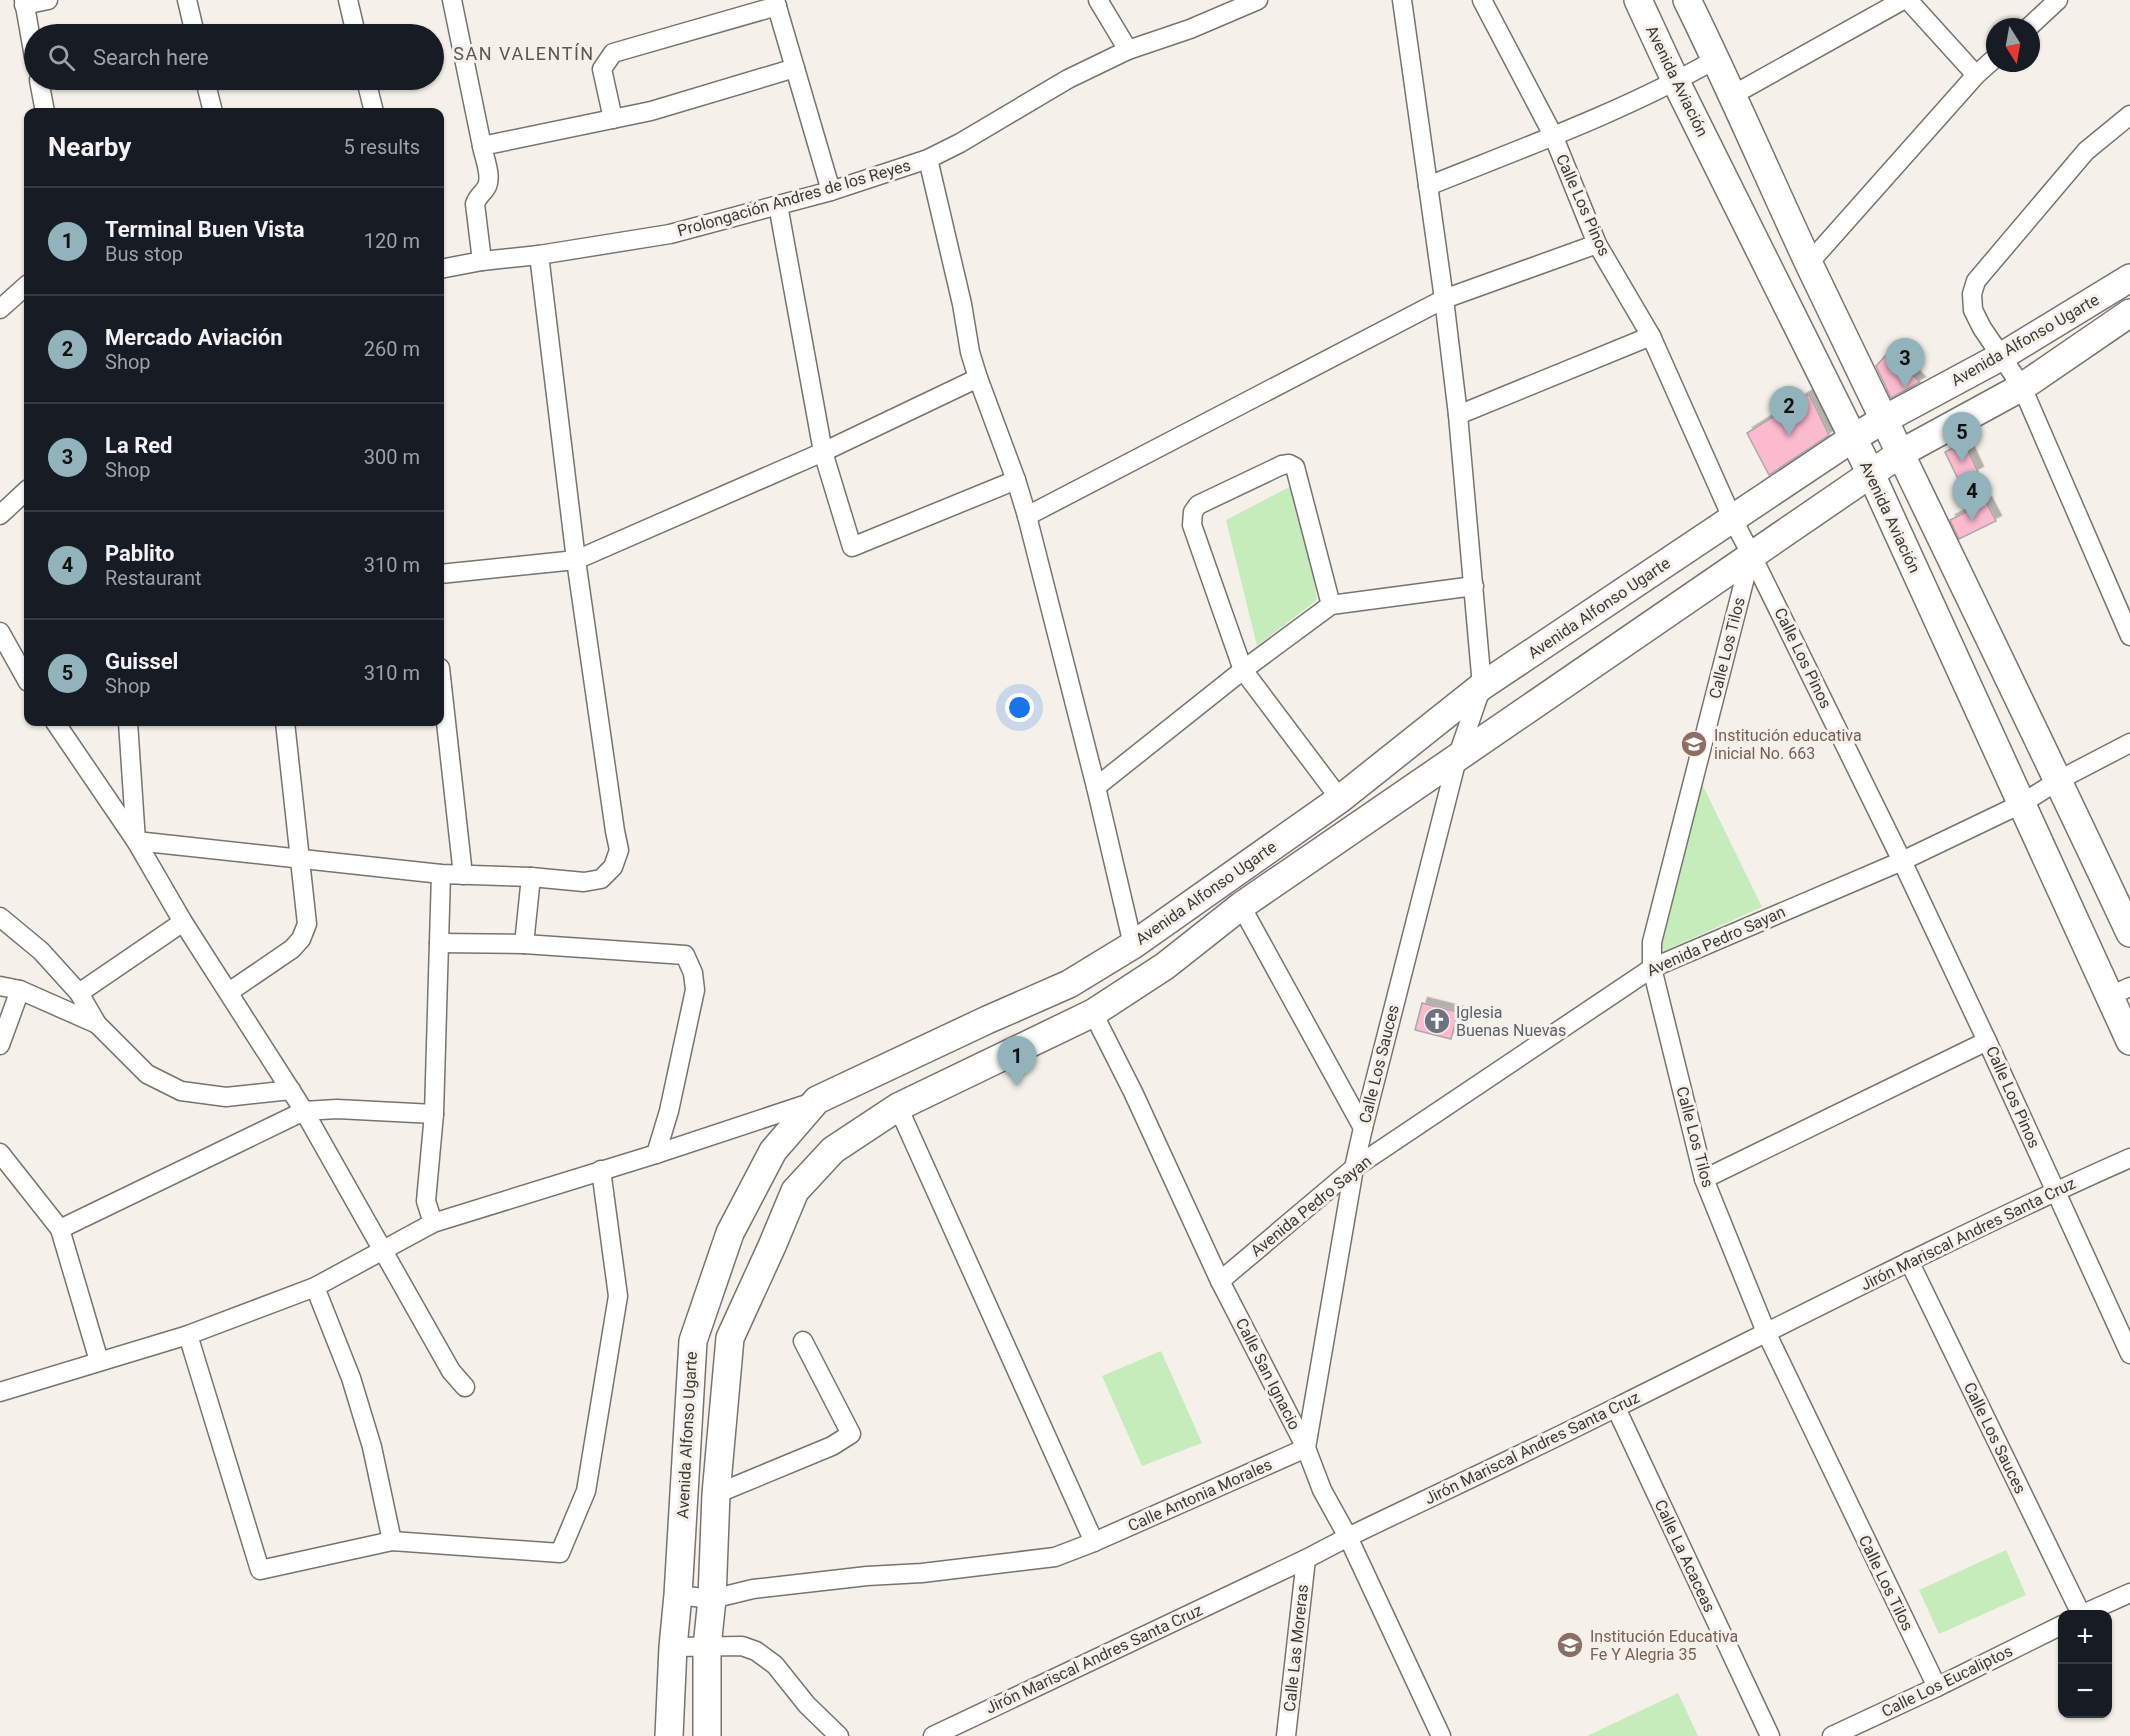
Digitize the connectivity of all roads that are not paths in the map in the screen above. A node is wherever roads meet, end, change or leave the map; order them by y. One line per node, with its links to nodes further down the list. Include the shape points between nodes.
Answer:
1 (48, 0): 14 (street)
2 (187, 0): 18 (street)
3 (348, 0): 19 (street)
4 (452, 0): 36 (street)
5 (1098, 0): 20 (street)
6 (1258, 0): 20 (street, Prolongación Andres de los Reyes)
7 (1402, 0): 38 (street)
8 (1482, 0): 35 (street, Calle Los Pinos)
9 (1638, 0): 25 (main road, Avenida Aviación)
10 (1903, 0): 29 (street)
11 (1908, 0): 24 (street)
12 (2058, 0): 16 (street)
13 (1691, 1): 21 (main road)
14 (24, 2): 17 (street)
15 (776, 3): 23 (street); 34 (street, via 613,53 602,69)
16 (2039, 18)
17 (28, 24)
18 (193, 24)
19 (354, 24)
20 (1128, 50): 37 (street, Prolongación Andres de los Reyes, via 1068,79)
21 (1716, 59): 25 (street); 29 (main road)
22 (1986, 66): 24 (street)
23 (795, 68): 34 (street); 39 (street)
24 (1976, 75): 44 (street)
25 (1676, 82): 35 (street); 57 (main road, Avenida Aviación)
26 (41, 90): 30 (street)
27 (208, 90): 31 (street)
28 (368, 90): 32 (street)
29 (1731, 96): 44 (main road)
30 (44, 108)
31 (212, 108)
32 (373, 108)
33 (2130, 115): 52 (street, via 2086,151 1976,281 1972,294 1974,310)
34 (614, 119): 36 (street)
35 (1553, 135): 38 (street); 41 (street, Calle Los Pinos)
36 (482, 146): 43 (street, via 489,177 475,204)
37 (928, 159): 39 (street, Prolongación Andres de los Reyes); 53 (street)
38 (1428, 186): 48 (street)
39 (831, 190): 40 (street, Prolongación Andres de los Reyes)
40 (778, 205): 42 (street, Prolongación Andres de los Reyes, via 670,234); 58 (street)
41 (1598, 244): 48 (street); 51 (street, Calle Los Pinos)
42 (539, 255): 43 (street, Prolongación Andres de los Reyes); 67 (street)
43 (482, 261): 45 (street, Prolongación Andres de los Reyes)
44 (1809, 263): 56 (main road)
45 (444, 269)
46 (2130, 278): 52 (main road, Avenida Alfonso Ugarte)
47 (24, 288): 49 (street)
48 (1444, 298): 55 (street); 64 (street)
49 (0, 309)
50 (2130, 313): 54 (main road, Avenida Alfonso Ugarte)
51 (1651, 336): 55 (street); 65 (street, Calle Los Pinos)
52 (2002, 356): 54 (street); 56 (main road, Avenida Alfonso Ugarte)
53 (978, 378): 58 (street); 61 (street)
54 (2022, 387): 59 (main road, Avenida Alfonso Ugarte); 72 (street)
55 (1458, 414): 69 (street)
56 (1885, 419): 57 (main road, Avenida Alfonso Ugarte); 59 (main road)
57 (1853, 438): 60 (main road, Avenida Aviación); 65 (main road, Avenida Alfonso Ugarte)
58 (823, 452): 61 (street, via 852,547); 67 (street)
59 (1901, 453): 60 (main road, Avenida Alfonso Ugarte); 82 (main road)
60 (1871, 474): 66 (main road, Avenida Alfonso Ugarte); 85 (main road, Avenida Aviación)
61 (1016, 480): 64 (street)
62 (24, 493): 63 (street)
63 (0, 514)
64 (1027, 516): 83 (street)
65 (1732, 519): 66 (street, Calle Los Pinos); 75 (main road, Avenida Alfonso Ugarte)
66 (1751, 554): 81 (main road, Avenida Alfonso Ugarte); 88 (street, Calle Los Pinos); 99 (street, Calle Los Tilos, via 1652,942)
67 (576, 560): 68 (street); 91 (street, via 619,850 613,867 601,879 584,882)
68 (444, 574)
69 (1474, 586): 70 (street); 75 (street)
70 (1331, 605): 73 (street); 73 (street, via 1295,466 1282,465 1198,505 1192,525)
71 (0, 633): 74 (street)
72 (2130, 636)
73 (1243, 670): 83 (street); 84 (street)
74 (24, 674)
75 (1482, 687): 81 (street, Calle Los Sauces); 84 (main road, Avenida Alfonso Ugarte)
76 (444, 704): 90 (street)
77 (58, 726): 86 (street)
78 (128, 726): 86 (street)
79 (285, 726): 87 (street)
80 (2130, 743): 82 (street, Avenida Pedro Sayan)
81 (1458, 756): 92 (main road, Avenida Alfonso Ugarte); 115 (street, Calle Los Sauces)
82 (2059, 780): 85 (street, Avenida Pedro Sayan); 95 (main road)
83 (1096, 787): 98 (street)
84 (1340, 799): 98 (main road, Avenida Alfonso Ugarte)
85 (2021, 804): 88 (street, Avenida Pedro Sayan); 103 (main road, Avenida Aviación)
86 (136, 841): 87 (street); 94 (street)
87 (301, 859): 89 (street); 102 (street, via 307,924 302,939)
88 (1902, 861): 99 (street, Avenida Pedro Sayan); 107 (street, Calle Los Pinos)
89 (441, 874): 90 (street); 96 (street)
90 (463, 875): 91 (street)
91 (531, 877): 97 (street)
92 (1240, 906): 105 (main road, Avenida Alfonso Ugarte, via 1165,966); 115 (street)
93 (0, 917): 104 (street)
94 (183, 922): 102 (street); 104 (street)
95 (2130, 933)
96 (439, 943): 97 (street); 114 (street)
97 (525, 944): 117 (street, via 685,955 695,990)
98 (1133, 945): 111 (main road, Avenida Alfonso Ugarte, via 1069,984)
99 (1652, 968): 119 (street, Avenida Pedro Sayan); 121 (street, Calle Los Tilos)
100 (0, 986): 101 (street)
101 (20, 990): 106 (street); 109 (street)
102 (229, 992): 110 (street)
103 (2120, 992): 108 (main road, Avenida Aviación)
104 (80, 993): 106 (street)
105 (1093, 1014): 112 (main road, Avenida Alfonso Ugarte); 127 (street, Calle San Ignacio)
106 (97, 1024): 110 (street, via 147,1074 181,1091 226,1097)
107 (1988, 1041): 121 (street); 122 (street, Calle Los Pinos)
108 (2130, 1041)
109 (0, 1046)
110 (291, 1090): 113 (street)
111 (817, 1100): 117 (street); 144 (main road, Avenida Alfonso Ugarte, via 773,1151 730,1233 693,1341)
112 (898, 1107): 138 (main road, Avenida Alfonso Ugarte, via 833,1150 795,1191 729,1338); 141 (street)
113 (304, 1111): 114 (street); 124 (street); 125 (street)
114 (434, 1113): 123 (street, via 426,1200)
115 (1363, 1128): 119 (street, Calle Los Sauces)
116 (0, 1153): 124 (street)
117 (656, 1154): 120 (street)
118 (2130, 1158): 122 (street, Jirón Mariscal Andres Santa Cruz)
119 (1354, 1168): 127 (street, Avenida Pedro Sayan); 137 (street, Calle Los Sauces)
120 (601, 1170): 123 (street); 140 (street, via 618,1296 586,1491 560,1553)
121 (1704, 1179): 129 (street, Calle Los Tilos)
122 (2055, 1191): 126 (street, Jirón Mariscal Andres Santa Cruz); 132 (street, Calle Los Pinos)
123 (433, 1223): 125 (street)
124 (60, 1229): 133 (street)
125 (383, 1250): 128 (street); 134 (street, via 451,1371)
126 (1909, 1261): 129 (street, Jirón Mariscal Andres Santa Cruz); 146 (street, Calle Los Sauces)
127 (1221, 1281): 137 (street, Calle San Ignacio)
128 (315, 1287): 130 (street); 140 (street, via 351,1378 372,1447)
129 (1766, 1332): 136 (street, Jirón Mariscal Andres Santa Cruz); 151 (street, Calle Los Tilos)
130 (188, 1335): 133 (street); 140 (street, via 260,1570)
131 (803, 1341): 138 (street, via 851,1434 832,1446)
132 (2130, 1354)
133 (99, 1361): 135 (street)
134 (465, 1387)
135 (0, 1392)
136 (1616, 1408): 139 (street, Jirón Mariscal Andres Santa Cruz); 158 (street, Calle La Acaceas)
137 (1306, 1448): 139 (street, Calle San Ignacio, via 1322,1490); 141 (street, Calle Antonia Morales)
138 (716, 1494): 145 (main road, Avenida Alfonso Ugarte)
139 (1348, 1537): 142 (street, Jirón Mariscal Andres Santa Cruz); 157 (street, Calle San Ignacio)
140 (392, 1541)
141 (1094, 1542): 145 (street, Calle Antonia Morales, via 1055,1557 753,1589)
142 (1306, 1559): 155 (street, Jirón Mariscal Andres Santa Cruz); 156 (street, Calle Las Moreras)
143 (2130, 1593): 147 (street)
144 (678, 1595): 145 (street); 149 (main road, Avenida Alfonso Ugarte)
145 (712, 1599): 150 (main road, Avenida Alfonso Ugarte)
146 (2080, 1610)
147 (2091, 1610)
148 (2058, 1627): 151 (street, Calle Los Eucaliptos)
149 (673, 1647): 150 (street); 152 (main road, Avenida Alfonso Ugarte)
150 (707, 1647): 153 (main road, Avenida Alfonso Ugarte); 154 (street, via 742,1646 766,1658)
151 (1936, 1687): 159 (street, Calle Los Eucaliptos)
152 (669, 1736)
153 (707, 1736)
154 (838, 1736)
155 (933, 1736)
156 (1286, 1736)
157 (1441, 1736)
158 (1770, 1736)
159 (1832, 1736)

